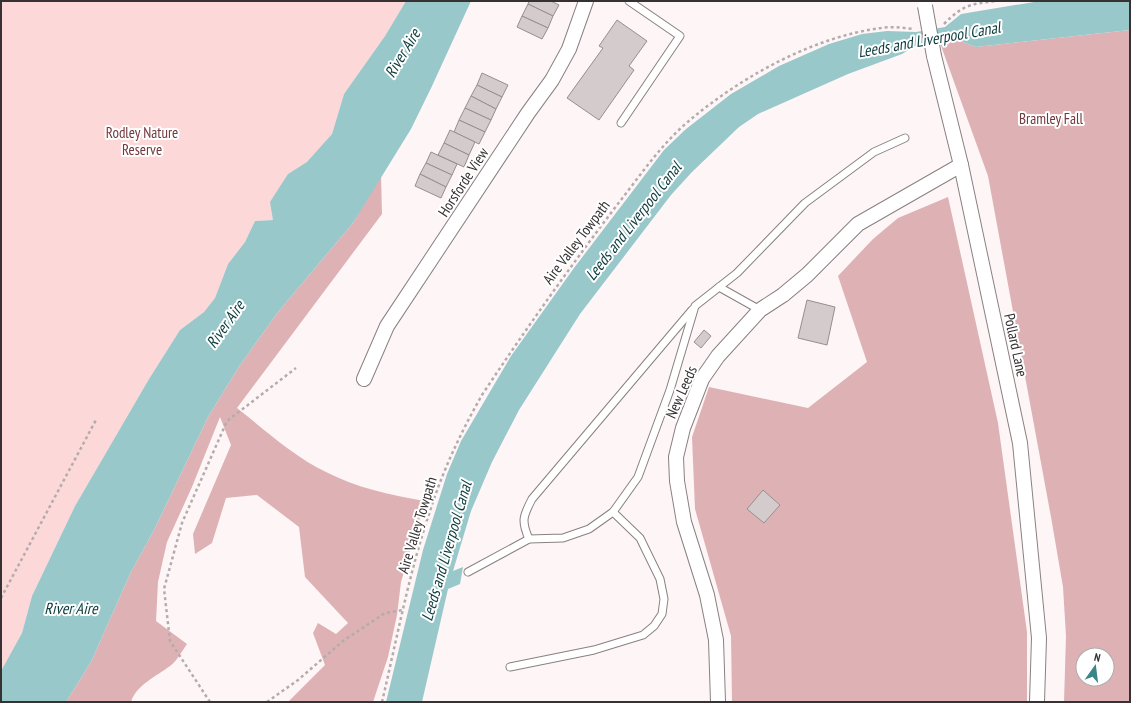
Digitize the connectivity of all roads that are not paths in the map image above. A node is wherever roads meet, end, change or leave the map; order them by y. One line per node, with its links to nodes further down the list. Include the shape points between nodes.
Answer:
1 (586, 1): 10 (street, Horsforde View, via 569,49 552,80 387,326)
2 (629, 1): 4 (lane, via 680,36)
3 (924, 3): 6 (street, Pollard Lane, bridge, via 934,56)
4 (620, 123)
5 (905, 138): 7 (lane, via 874,152 804,203 737,273)
6 (961, 165): 9 (street, New Leeds, via 858,224 807,275); 16 (street, Pollard Lane, via 1020,442 1039,638)
7 (718, 287): 8 (lane); 9 (lane)
8 (695, 306): 11 (lane, via 670,390 638,477); 12 (lane, via 532,499 524,514 523,526)
9 (760, 310): 15 (street, New Leeds, via 718,356 702,379 683,428 676,457 684,522 707,595 716,640)
10 (364, 379)
11 (613, 512): 12 (lane, via 589,529 563,538); 14 (lane, via 640,538 660,579 664,599 662,614 654,626 643,635 594,650)
12 (529, 539): 13 (lane)
13 (468, 572)
14 (510, 666)
15 (718, 702)
16 (1037, 702)

